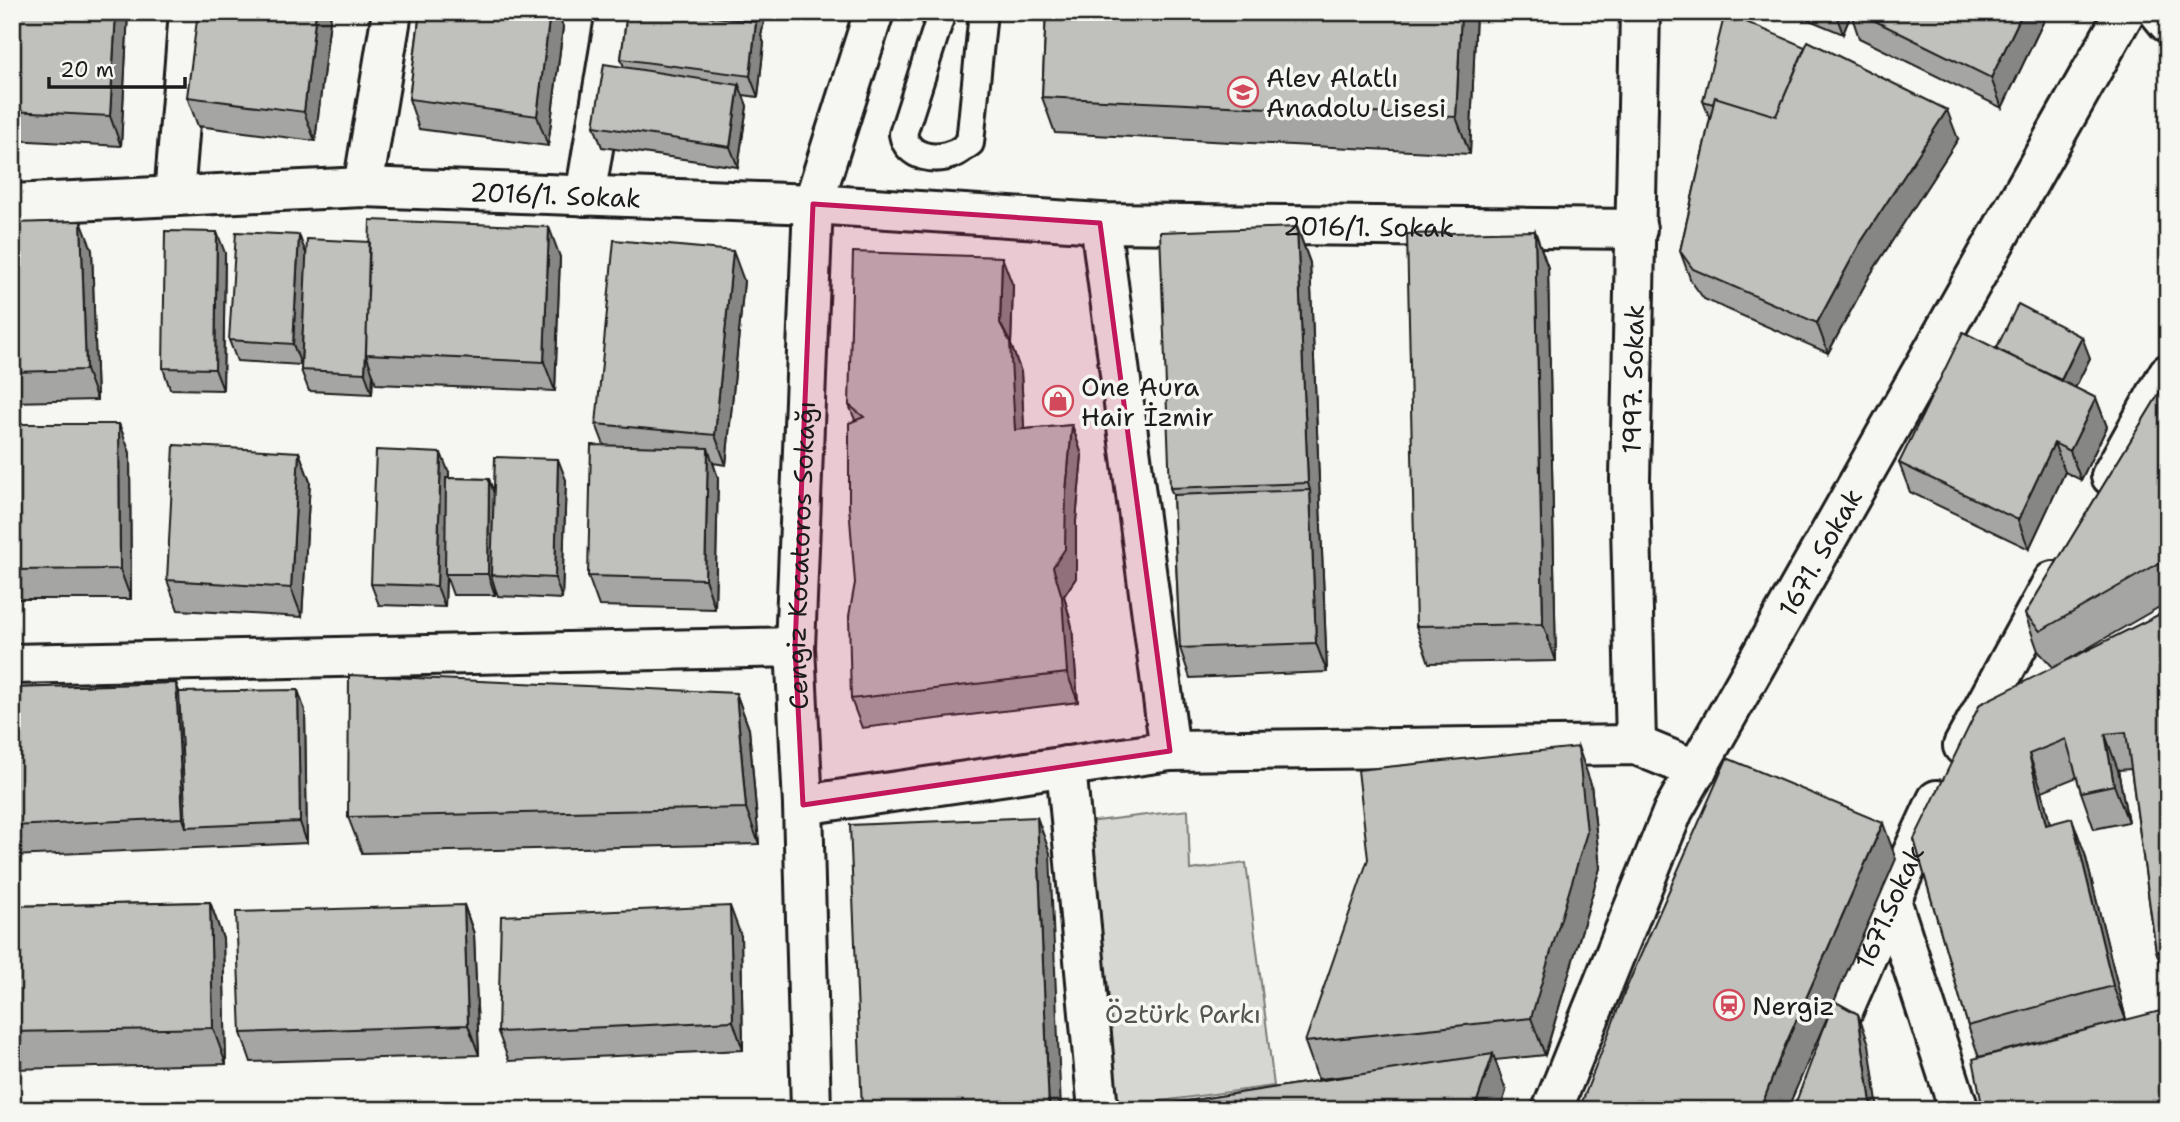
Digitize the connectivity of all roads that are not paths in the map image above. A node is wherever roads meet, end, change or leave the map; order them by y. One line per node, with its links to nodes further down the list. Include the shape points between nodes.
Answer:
1 (189, 12): 12 (street)
2 (392, 12): 11 (street)
3 (616, 12): 13 (street)
4 (874, 12): 15 (street, Cengiz Kocatoros Sokağı)
5 (942, 12): 6 (lane, via 904,134 914,153 934,158 954,154 970,143)
6 (982, 12)
7 (1640, 12): 17 (street, 1997. Sokak)
8 (2125, 12): 28 (street, 1671. Sokak)
9 (2159, 12): 10 (street)
10 (2168, 23)
11 (363, 187): 12 (street, 2016/1. Sokak); 13 (street, 2016/1. Sokak)
12 (174, 196): 14 (street, 2016/1. Sokak)
13 (585, 196): 15 (street, 2016/1. Sokak)
14 (12, 204)
15 (813, 204): 16 (street, 2016/1. Sokak); 21 (street, Cengiz Kocatoros Sokağı)
16 (1100, 223): 17 (street, 2016/1. Sokak); 26 (street)
17 (1637, 229): 25 (street, 1997. Sokak, via 1630,479)
18 (2168, 374): 19 (street)
19 (2094, 506)
20 (2068, 555): 24 (street, 1671.Sokak)
21 (794, 647): 22 (street); 29 (street, Cengiz Kocatoros Sokağı)
22 (12, 664)
23 (2026, 704): 24 (street)
24 (1967, 736): 30 (street, 1671.Sokak)
25 (1636, 745): 26 (street); 28 (street)
26 (1170, 751): 27 (street)
27 (1066, 766): 29 (street); 32 (street)
28 (1697, 770): 33 (street, 1671. Sokak, via 1673,811)
29 (803, 805): 31 (street, Cengiz Kocatoros Sokağı)
30 (1891, 900): 34 (street, 1671.Sokak); 35 (street)
31 (811, 1110)
32 (1098, 1110)
33 (1552, 1110)
34 (1800, 1110)
35 (1959, 1110)

